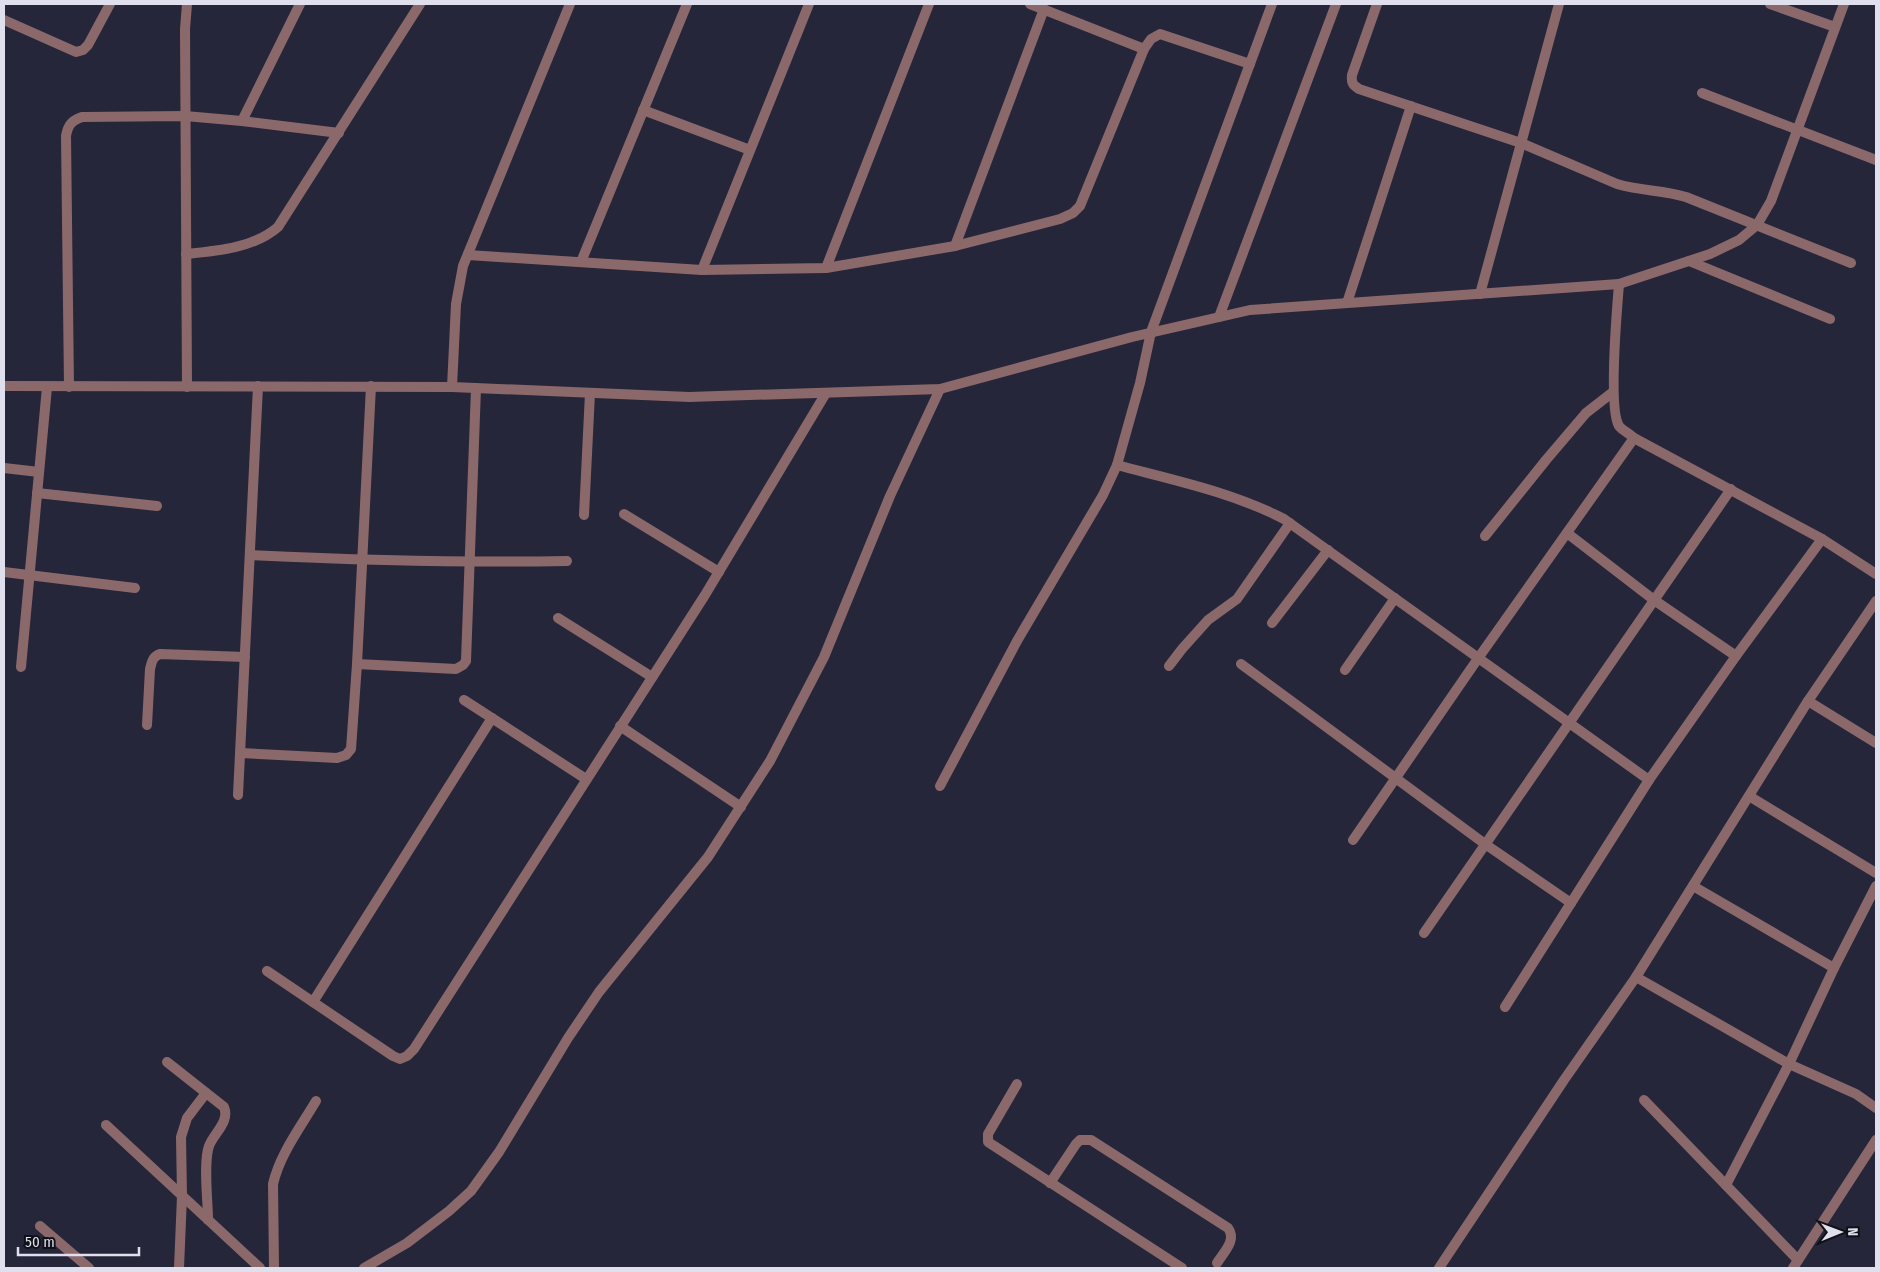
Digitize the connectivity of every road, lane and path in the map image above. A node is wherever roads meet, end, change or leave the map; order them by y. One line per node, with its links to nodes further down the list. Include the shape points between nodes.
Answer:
1 (110, 4): 17 (street, via 88,46 76,52)
2 (187, 4): 24 (street)
3 (300, 4): 25 (street)
4 (420, 4): 27 (street)
5 (570, 4): 34 (street)
6 (687, 4): 23 (street)
7 (809, 4): 29 (street)
8 (929, 4): 38 (street)
9 (1030, 4): 16 (street)
10 (1272, 4): 20 (street)
11 (1336, 4): 43 (street)
12 (1378, 4): 22 (street, via 1351,82 1358,90)
13 (1559, 4): 28 (street)
14 (1770, 4): 18 (street)
15 (1844, 4): 18 (street)
16 (1044, 9): 19 (street); 32 (street)
17 (4, 20)
18 (1835, 27): 26 (street)
19 (1144, 49): 20 (street, via 1151,39 1160,34); 32 (street, via 1080,206 1060,219)
20 (1250, 64): 45 (street)
21 (1702, 93): 26 (street)
22 (1411, 106): 28 (street); 42 (street)
23 (643, 110): 29 (street); 36 (street)
24 (185, 116): 25 (street); 33 (street); 51 (street, via 82,117 73,120 68,127)
25 (242, 121): 27 (street)
26 (1797, 131): 30 (street); 31 (street, via 1771,201)
27 (339, 133): 33 (street, via 286,216 268,235 224,250)
28 (1521, 143): 31 (street, via 1617,184 1633,189 1669,192); 41 (street)
29 (750, 150): 39 (street)
30 (1876, 160)
31 (1758, 225): 35 (street, via 1732,243); 37 (street)
32 (955, 246): 38 (street)
33 (186, 254): 47 (street)
34 (468, 255): 36 (street); 52 (street, via 456,304)
35 (1689, 261): 40 (street); 44 (street)
36 (581, 262): 39 (street)
37 (1850, 263)
38 (826, 268): 39 (street)
39 (702, 270)
40 (1619, 284): 41 (street); 55 (street)
41 (1480, 294): 42 (street)
42 (1347, 303): 43 (street, via 1250,310)
43 (1219, 317): 45 (street)
44 (1830, 319)
45 (1151, 332): 54 (street); 59 (street)
46 (4, 386): 50 (street)
47 (186, 386): 48 (street); 51 (street)
48 (258, 386): 49 (street); 72 (street)
49 (371, 386): 52 (street); 73 (street)
50 (47, 387): 51 (street); 61 (street)
51 (69, 387)
52 (452, 387): 53 (street)
53 (476, 388): 56 (street); 75 (street)
54 (940, 389): 57 (street); 109 (street, via 890,496 824,657 770,761)
55 (1613, 392): 58 (street, via 1619,426); 69 (street, via 1586,413)
56 (590, 393): 57 (street, via 689,398); 66 (street)
57 (826, 393): 77 (street)
58 (1634, 438): 62 (street); 68 (street)
59 (1117, 465): 67 (street, via 1224,494 1258,506); 106 (street, via 1103,495 1017,641)
60 (4, 468): 61 (street)
61 (39, 472): 63 (street)
62 (1730, 489): 70 (street); 82 (street)
63 (37, 493): 64 (street); 79 (street)
64 (157, 506)
65 (624, 514): 77 (street)
66 (584, 515)
67 (1290, 523): 71 (street); 91 (street, via 1236,599 1208,620)
68 (1567, 534): 82 (street); 88 (street)
69 (1485, 536)
70 (1822, 539): 78 (street); 86 (street)
71 (1328, 550): 81 (street); 85 (street)
72 (250, 555): 73 (street); 87 (street)
73 (362, 561): 75 (street); 89 (street)
74 (567, 562): 75 (street)
75 (470, 563): 89 (street, via 467,654 463,665 456,669)
76 (4, 572): 79 (street)
77 (719, 572): 94 (street)
78 (1876, 574)
79 (29, 575): 80 (street); 92 (street)
80 (134, 588)
81 (1396, 598): 88 (street); 93 (street)
82 (1654, 600): 86 (street); 98 (street)
83 (1876, 600): 96 (street)
84 (558, 618): 94 (street)
85 (1272, 623)
86 (1736, 656): 105 (street)
87 (245, 657): 99 (street, via 155,656 150,669); 102 (street)
88 (1479, 657): 98 (street); 103 (street)
89 (357, 664): 102 (street, via 353,741 346,755 337,758)
90 (1241, 664): 103 (street)
91 (1169, 666)
92 (21, 667)
93 (1345, 670)
94 (652, 677): 100 (street)
95 (464, 700): 97 (street)
96 (1808, 702): 101 (street); 108 (street)
97 (492, 718): 104 (street); 120 (street)
98 (1568, 724): 105 (street); 111 (street)
99 (148, 725)
100 (620, 726): 104 (street); 109 (street)
101 (1876, 743)
102 (240, 753): 107 (street)
103 (1396, 778): 110 (street); 111 (street)
104 (586, 779): 120 (street, via 407,1056 400,1059 393,1056)
105 (1649, 780): 115 (street)
106 (940, 786)
107 (238, 795)
108 (1749, 796): 112 (street); 113 (street)
109 (741, 807): 142 (street, via 708,857 599,992 500,1152 471,1190 407,1243)
110 (1352, 840)
111 (1485, 844): 115 (street); 116 (street)
112 (1876, 873)
113 (1693, 886): 117 (street); 119 (street)
114 (1876, 886): 117 (street)
115 (1571, 903): 121 (street)
116 (1424, 933)
117 (1834, 968): 123 (street)
118 (266, 971): 120 (street)
119 (1636, 977): 123 (street); 144 (street)
120 (313, 1002)
121 (1506, 1007)
122 (166, 1062): 125 (street)
123 (1789, 1064): 128 (street, via 1856,1094); 132 (street)
124 (1017, 1084): 131 (street, via 988,1134 988,1142)
125 (206, 1093): 133 (street, via 182,1128); 134 (street, via 226,1112 206,1157)
126 (1644, 1100): 132 (street)
127 (316, 1101): 141 (street, via 276,1171 273,1184)
128 (1876, 1108)
129 (106, 1125): 133 (street)
130 (1876, 1140): 136 (street)
131 (1050, 1183): 137 (street, via 1076,1144 1080,1140 1090,1140 1228,1228 1231,1241); 143 (street)
132 (1726, 1185): 136 (street)
133 (182, 1196): 134 (street); 139 (street)
134 (208, 1220): 140 (street)
135 (40, 1226): 138 (street)
136 (1796, 1264)
137 (1218, 1267)
138 (88, 1268)
139 (179, 1268)
140 (260, 1268)
141 (274, 1268)
142 (364, 1268)
143 (1182, 1268)
144 (1439, 1268)

